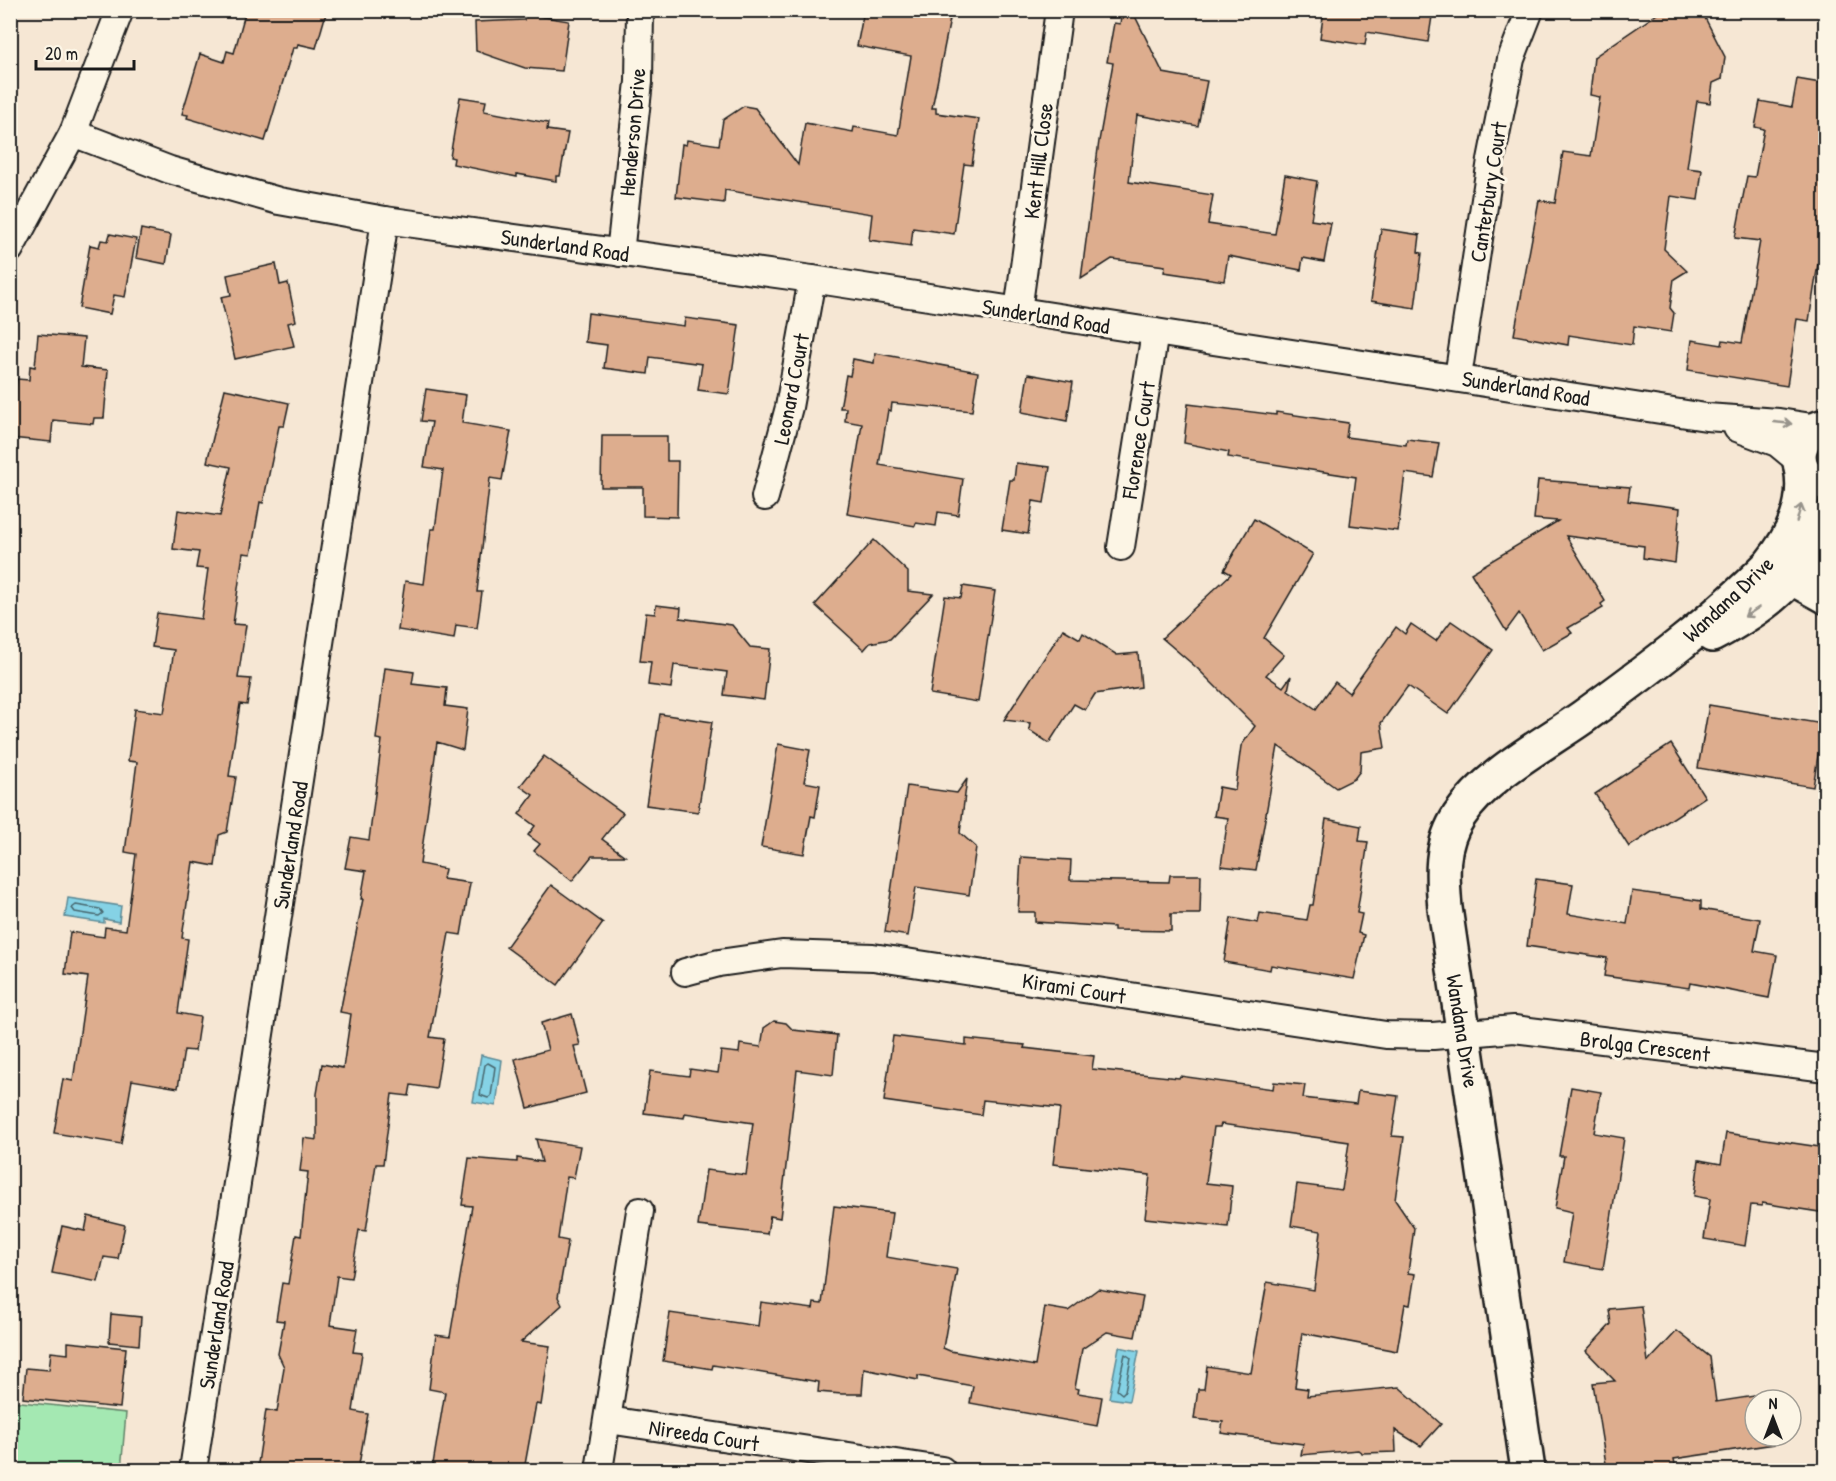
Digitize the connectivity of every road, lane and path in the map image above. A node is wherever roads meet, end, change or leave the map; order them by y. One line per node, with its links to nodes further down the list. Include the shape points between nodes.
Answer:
1 (120, 10): 5 (street)
2 (640, 10): 8 (street, Henderson Drive, via 639,82)
3 (1059, 10): 10 (street, Kent Hill Close)
4 (1530, 10): 12 (street, Canterbury Court, via 1511,59)
5 (73, 133): 6 (street, Sunderland Road, via 170,170 279,201); 7 (street)
6 (385, 220): 8 (street, Sunderland Road); 26 (street, Sunderland Road)
7 (10, 249)
8 (620, 253): 9 (street, Sunderland Road)
9 (812, 279): 10 (street, Sunderland Road); 16 (street, Leonard Court, via 789,406)
10 (1018, 311): 11 (street, Sunderland Road)
11 (1155, 332): 12 (street, Sunderland Road); 18 (street, Florence Court)
12 (1458, 377): 13 (street, Sunderland Road)
13 (1706, 417): 14 (street, Sunderland Road, one-way to 14); 15 (street, Sunderland Road, via 1777,443)
14 (1823, 426): 15 (street, Wandana Drive, via 1809,433 1801,443)
15 (1809, 472): 19 (street, Wandana Drive, one-way to 15, via 1790,536)
16 (765, 497)
17 (1826, 519): 19 (street, Wandana Drive)
18 (1121, 547)
19 (1800, 566): 20 (street); 22 (street, Wandana Drive, via 1754,611 1635,680 1493,781 1467,805 1452,828 1443,855 1442,882)
20 (1826, 601)
21 (685, 972): 22 (street, Kirami Court, via 782,954 873,957 1386,1035)
22 (1464, 1033): 23 (street, Brolga Crescent, via 1514,1029); 29 (street, Wandana Drive)
23 (1826, 1068)
24 (640, 1210): 25 (street)
25 (608, 1420): 27 (street); 28 (street, Nireeda Court)
26 (193, 1470)
27 (599, 1470)
28 (942, 1470)
29 (1528, 1470)

